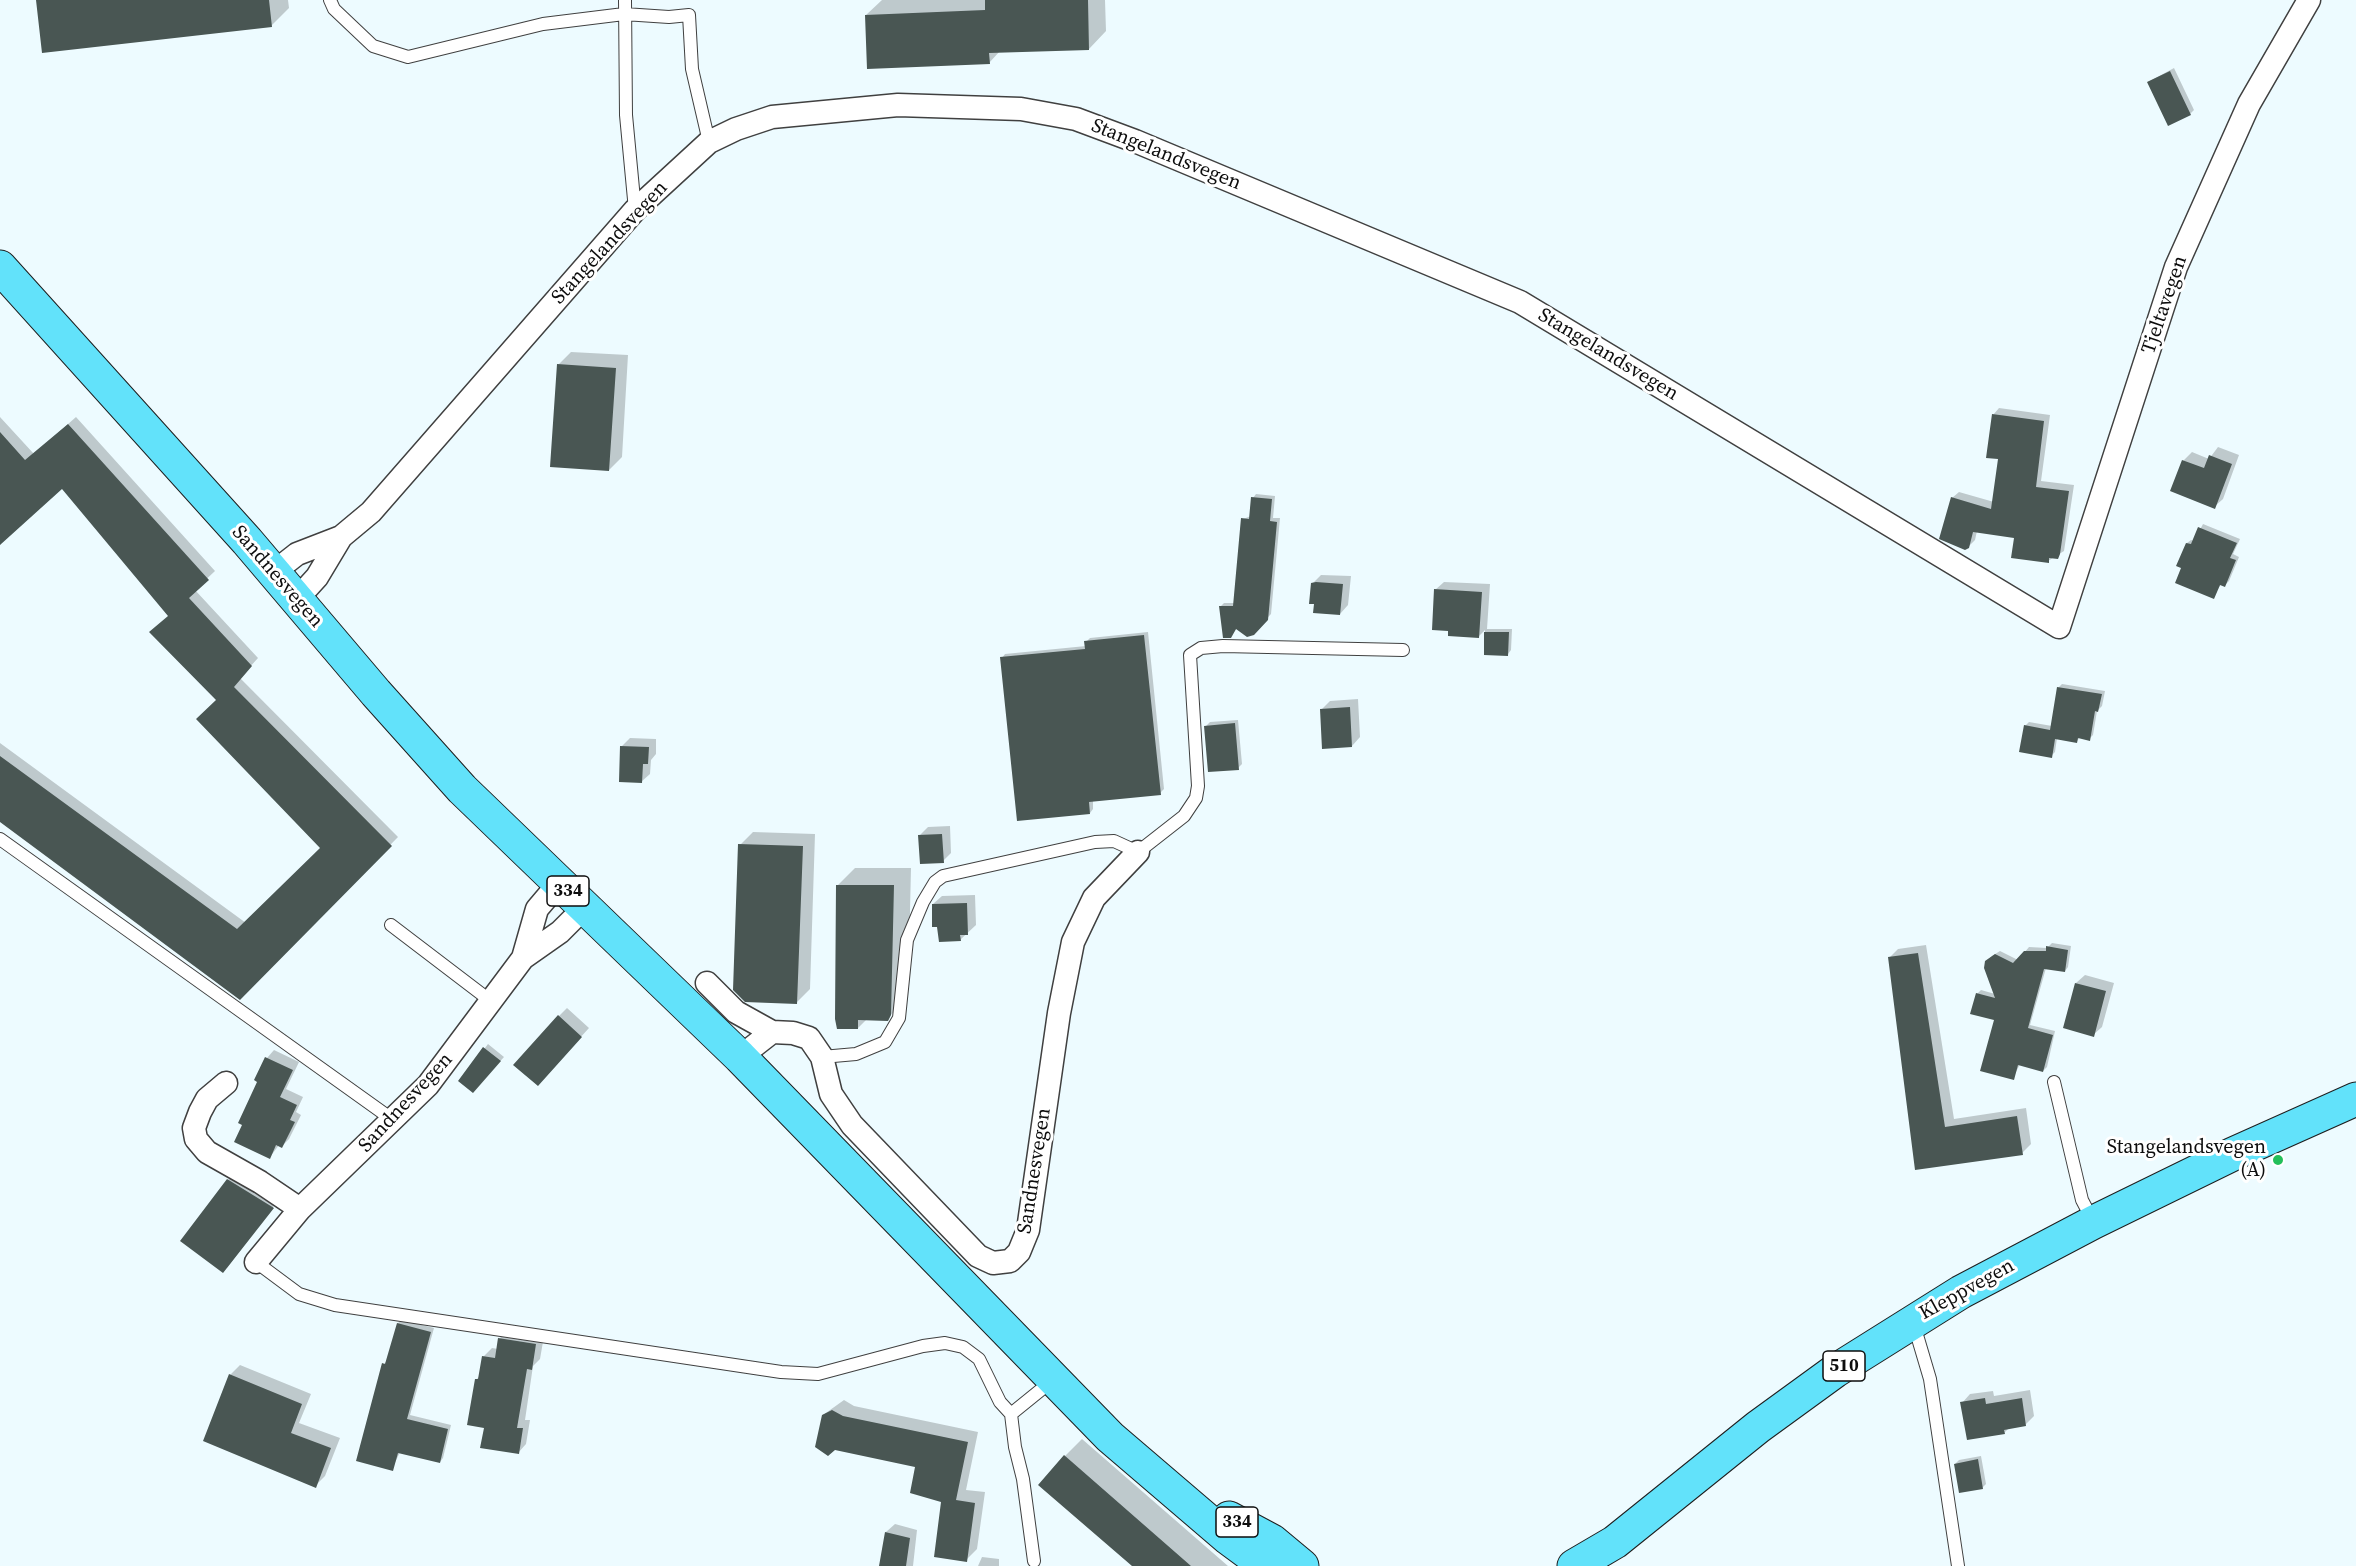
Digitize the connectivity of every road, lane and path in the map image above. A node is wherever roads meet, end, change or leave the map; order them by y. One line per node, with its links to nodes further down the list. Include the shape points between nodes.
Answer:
1 (330, 0): 4 (lane, via 334,9 373,45 408,57 543,24)
2 (625, 0): 4 (lane)
3 (2309, 0): 11 (street, Tjeltavegen, via 2249,104 2176,267)
4 (624, 14): 5 (lane, via 689,15 692,69); 6 (lane, via 626,115)
5 (709, 142): 6 (street, Stangelandsvegen); 11 (street, Stangelandsvegen, via 772,117 898,105 1021,109 1076,119 1520,302)
6 (635, 210): 8 (street, Stangelandsvegen, via 372,512)
7 (0, 267): 9 (main road, Sandnesvegen / 334)
8 (340, 537): 9 (street, Stangelandsvegen, via 297,554); 10 (street, Stangelandsvegen, via 317,577)
9 (274, 572): 10 (main road, Sandnesvegen / 334)
10 (297, 599): 15 (main road, Sandnesvegen / 334, via 462,789)
11 (2059, 627)
12 (1403, 650): 14 (lane, via 1223,646 1201,648 1191,655 1196,798 1184,816)
13 (0, 839): 27 (lane)
14 (1138, 852): 23 (lane, via 1114,841 1095,842 943,876 923,902 907,940 899,1018 885,1042 856,1054); 23 (street, Sandnesvegen, via 1094,898 1073,942 1028,1230 1019,1252 1010,1261 993,1263 978,1256 852,1125 831,1094)
15 (559, 883): 16 (main road, Sandnesvegen / 334); 18 (street, Sandnesvegen, via 537,909)
16 (585, 907): 18 (street, Sandnesvegen, via 560,932); 22 (main road, Sandnesvegen / 334)
17 (391, 925): 20 (lane)
18 (522, 958): 20 (street, Sandnesvegen)
19 (707, 983): 21 (street, via 736,1012)
20 (492, 1002): 27 (street, Sandnesvegen, via 428,1085)
21 (772, 1032): 22 (street); 23 (street, Sandnesvegen, via 802,1035)
22 (740, 1057): 32 (main road, Sandnesvegen / 334)
23 (822, 1057)
24 (2054, 1082): 29 (lane, via 2082,1200)
25 (226, 1083): 28 (street, via 207,1099 200,1112 194,1128 196,1139 207,1152)
26 (2356, 1099): 29 (main road, Kleppvegen / 510)
27 (393, 1120): 28 (street, Sandnesvegen)
28 (300, 1209): 30 (street, Sandnesvegen)
29 (2094, 1222): 31 (main road, Kleppvegen / 510)
30 (256, 1262): 33 (lane, via 299,1294 335,1305 746,1368 818,1374 945,1343 963,1347 979,1359 1000,1402)
31 (1912, 1321): 35 (main road, Kleppvegen / 510, via 1758,1427); 40 (lane, via 1930,1379)
32 (1054, 1379): 33 (lane); 34 (main road, Sandnesvegen / 334, via 1110,1437)
33 (1011, 1414): 36 (lane)
34 (1167, 1485): 37 (main road, Sandnesvegen / 334); 38 (main road, Sandnesvegen / 334, via 1272,1541)
35 (1605, 1554): 39 (main road, Kleppvegen / 510)
36 (1034, 1561)
37 (1266, 1566)
38 (1302, 1566)
39 (1574, 1566)
40 (1958, 1566)

